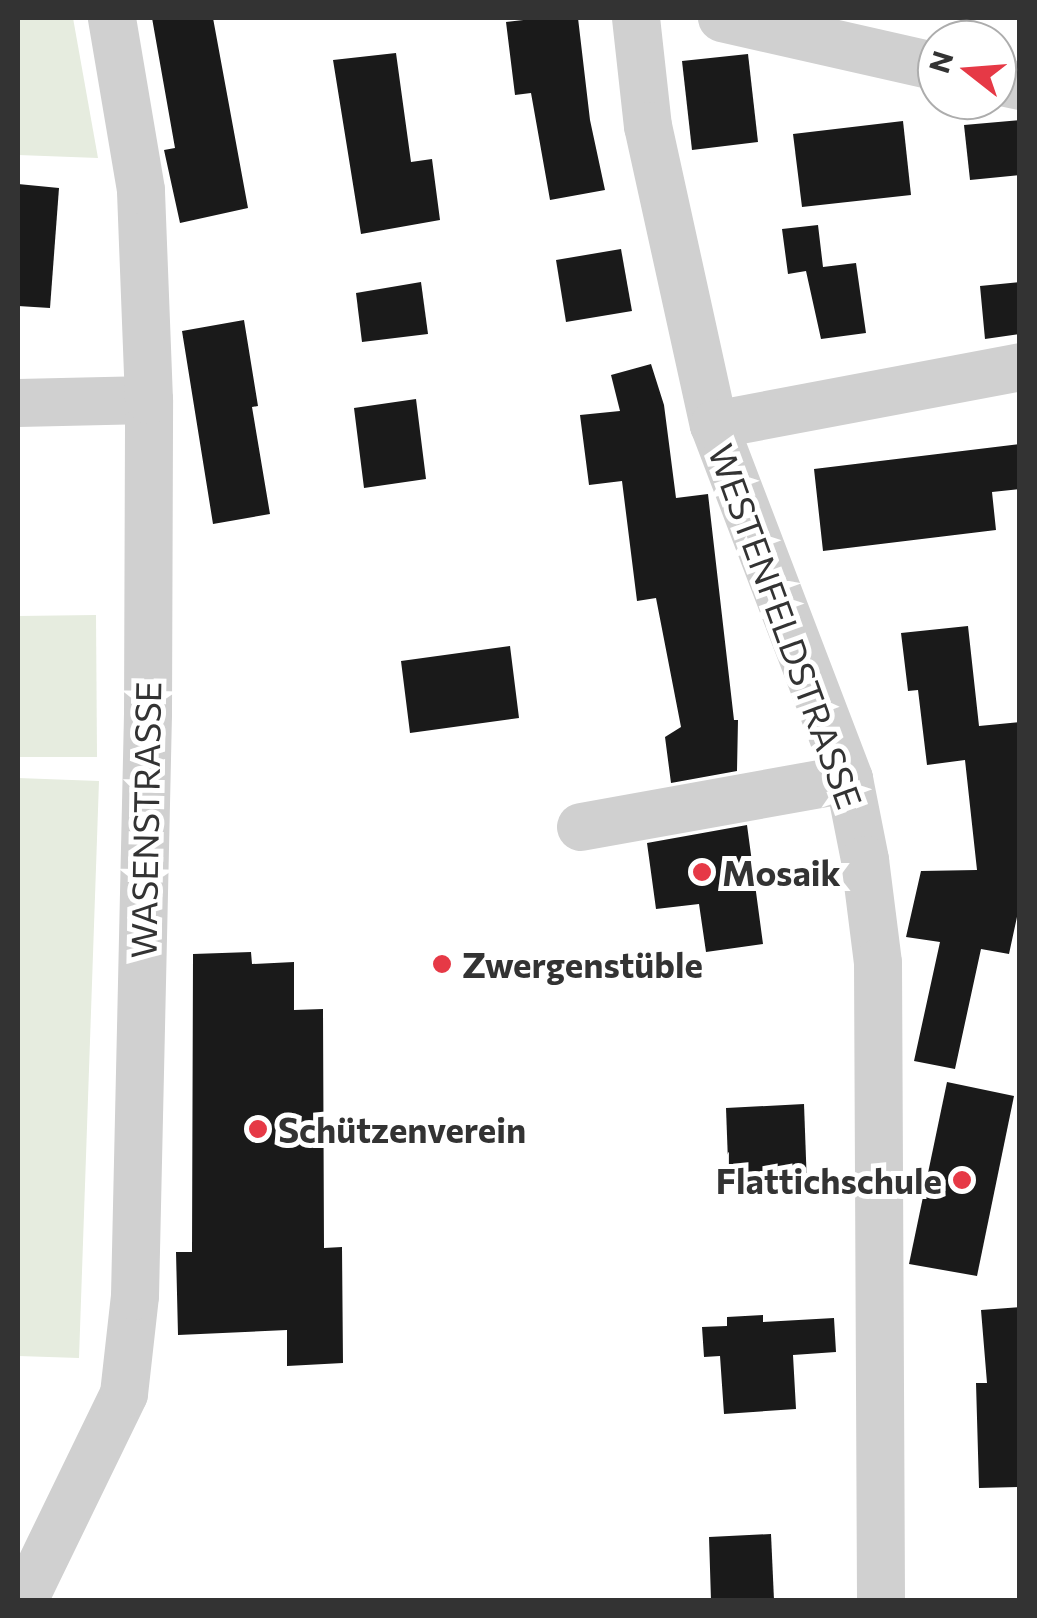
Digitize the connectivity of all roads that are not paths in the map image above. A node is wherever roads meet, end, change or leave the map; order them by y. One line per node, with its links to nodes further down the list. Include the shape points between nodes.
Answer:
1 (112, 18): 6 (street, WASENSTRASSE, via 141,190)
2 (636, 18): 8 (street, WESTENFELDSTRASSE, via 648,126)
3 (722, 18): 4 (street)
4 (917, 62)
5 (1020, 367): 8 (street)
6 (149, 400): 7 (street); 11 (street, WASENSTRASSE, via 147,734 132,1316 124,1394)
7 (18, 403)
8 (714, 425): 9 (street, WESTENFELDSTRASSE)
9 (849, 779): 10 (street); 12 (street, WESTENFELDSTRASSE, via 878,963)
10 (581, 827)
11 (24, 1600)
12 (881, 1600)

